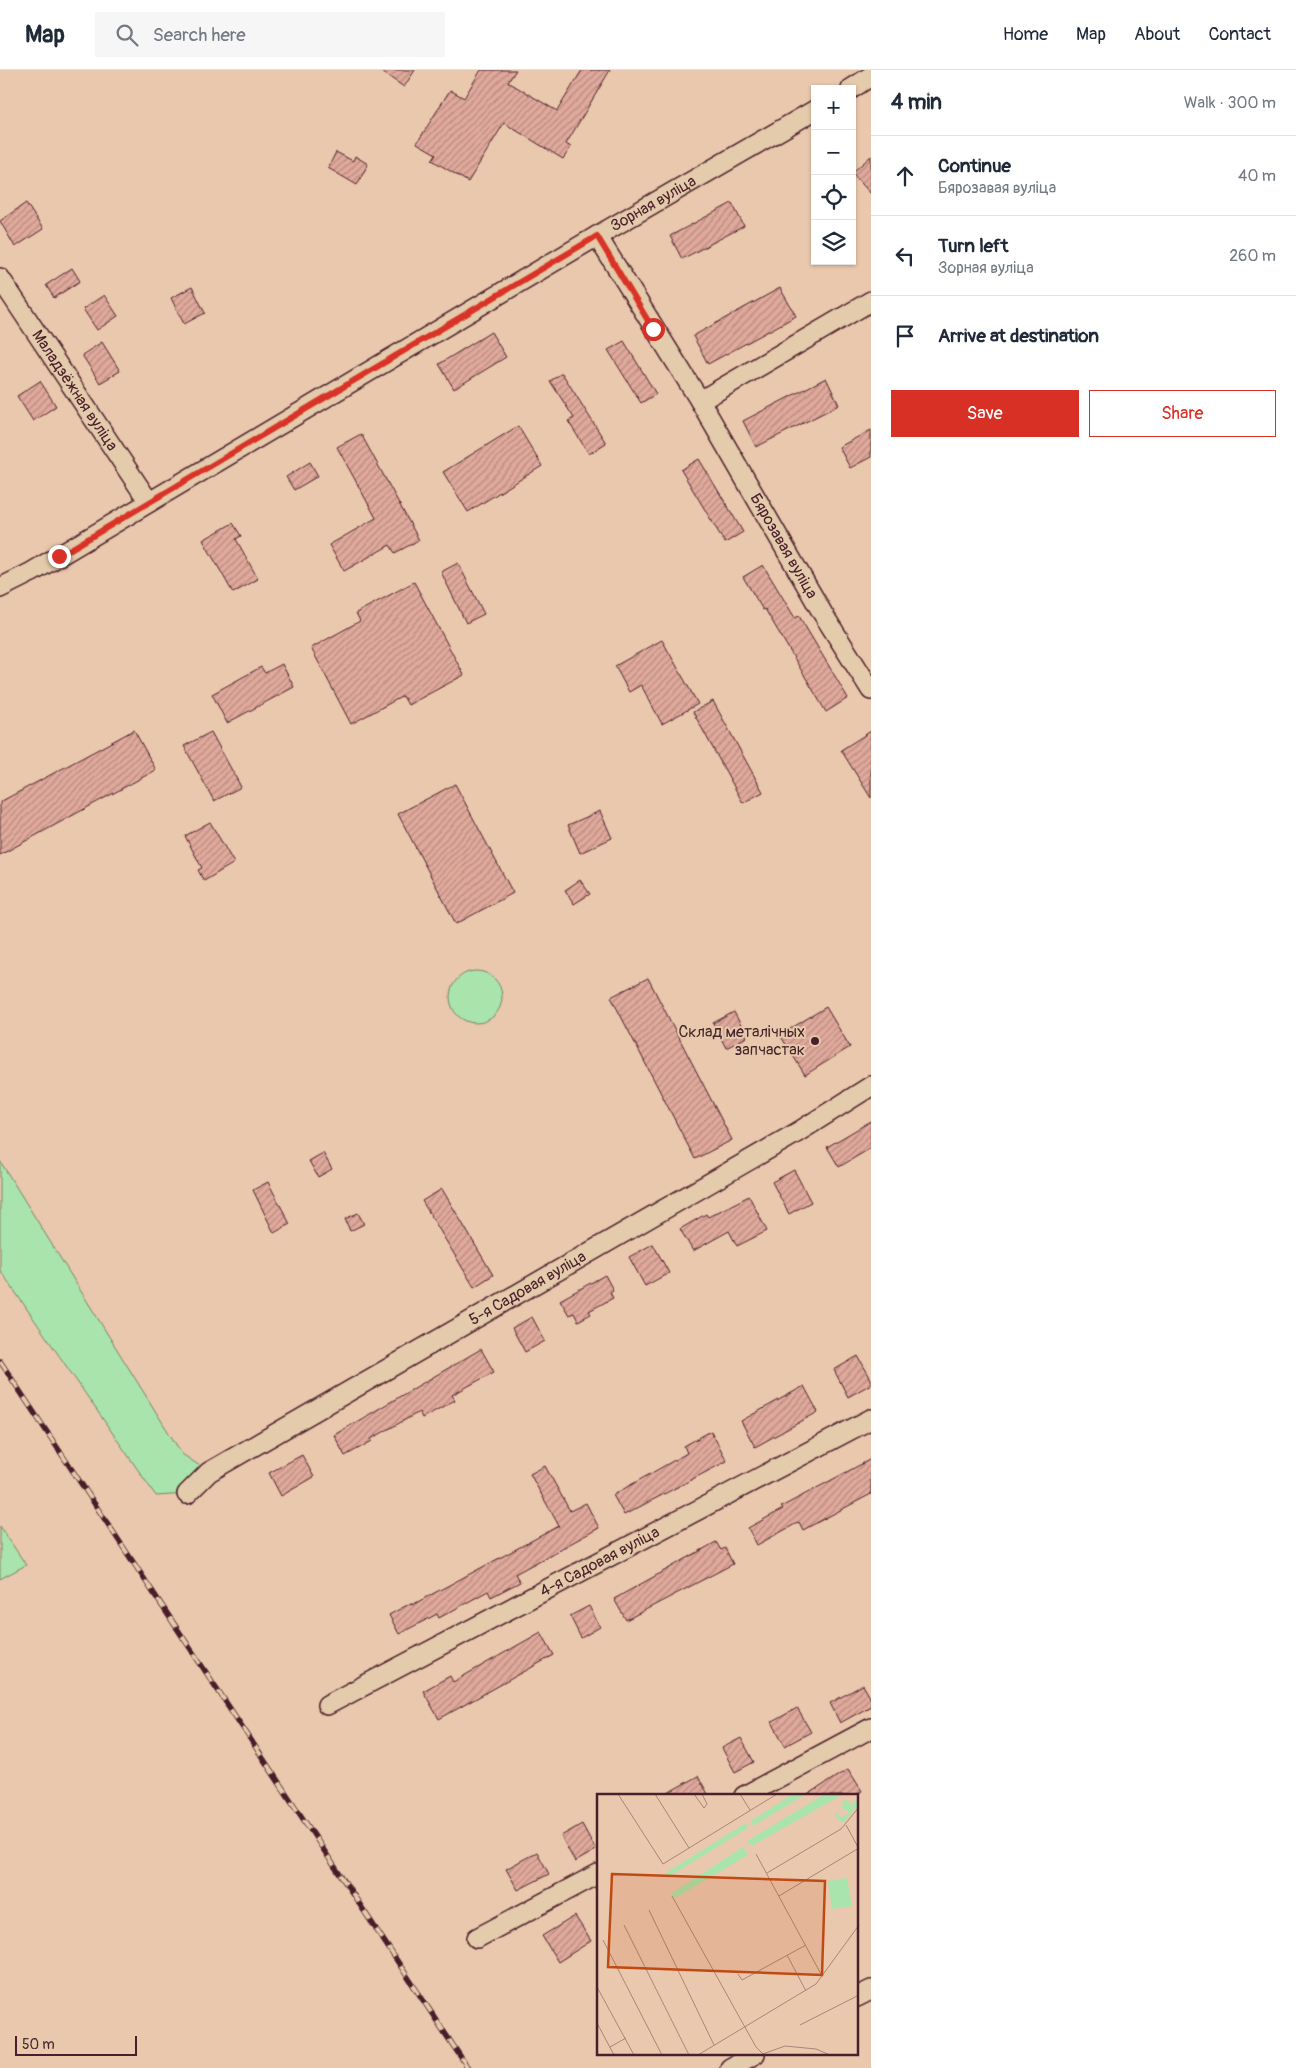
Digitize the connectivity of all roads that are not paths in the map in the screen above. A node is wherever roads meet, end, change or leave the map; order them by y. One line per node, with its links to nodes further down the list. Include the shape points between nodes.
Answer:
1 (871, 76): 2 (street)
2 (856, 86)
3 (811, 112): 4 (street, Зорная вуліца)
4 (597, 236): 7 (street, Бярозавая вуліца); 8 (street, Зорная вуліца)
5 (0, 278): 8 (street, Маладзёжная вуліца)
6 (871, 301): 7 (street)
7 (700, 401): 10 (street, Бярозавая вуліца, via 823,614)
8 (149, 502): 9 (street, Зорная вуліца)
9 (0, 588)
10 (871, 690)
11 (871, 1086): 13 (street, 5-я Садовая вуліца, via 209,1472)
12 (871, 1419): 14 (street, 4-я Садовая вуліца)
13 (186, 1494)
14 (327, 1705)
15 (871, 1728): 16 (street)
16 (748, 1794)
17 (597, 1875): 18 (street)
18 (478, 1938)
19 (871, 1990): 20 (street)
20 (858, 1997)
21 (751, 2056): 22 (street)
22 (730, 2068)

